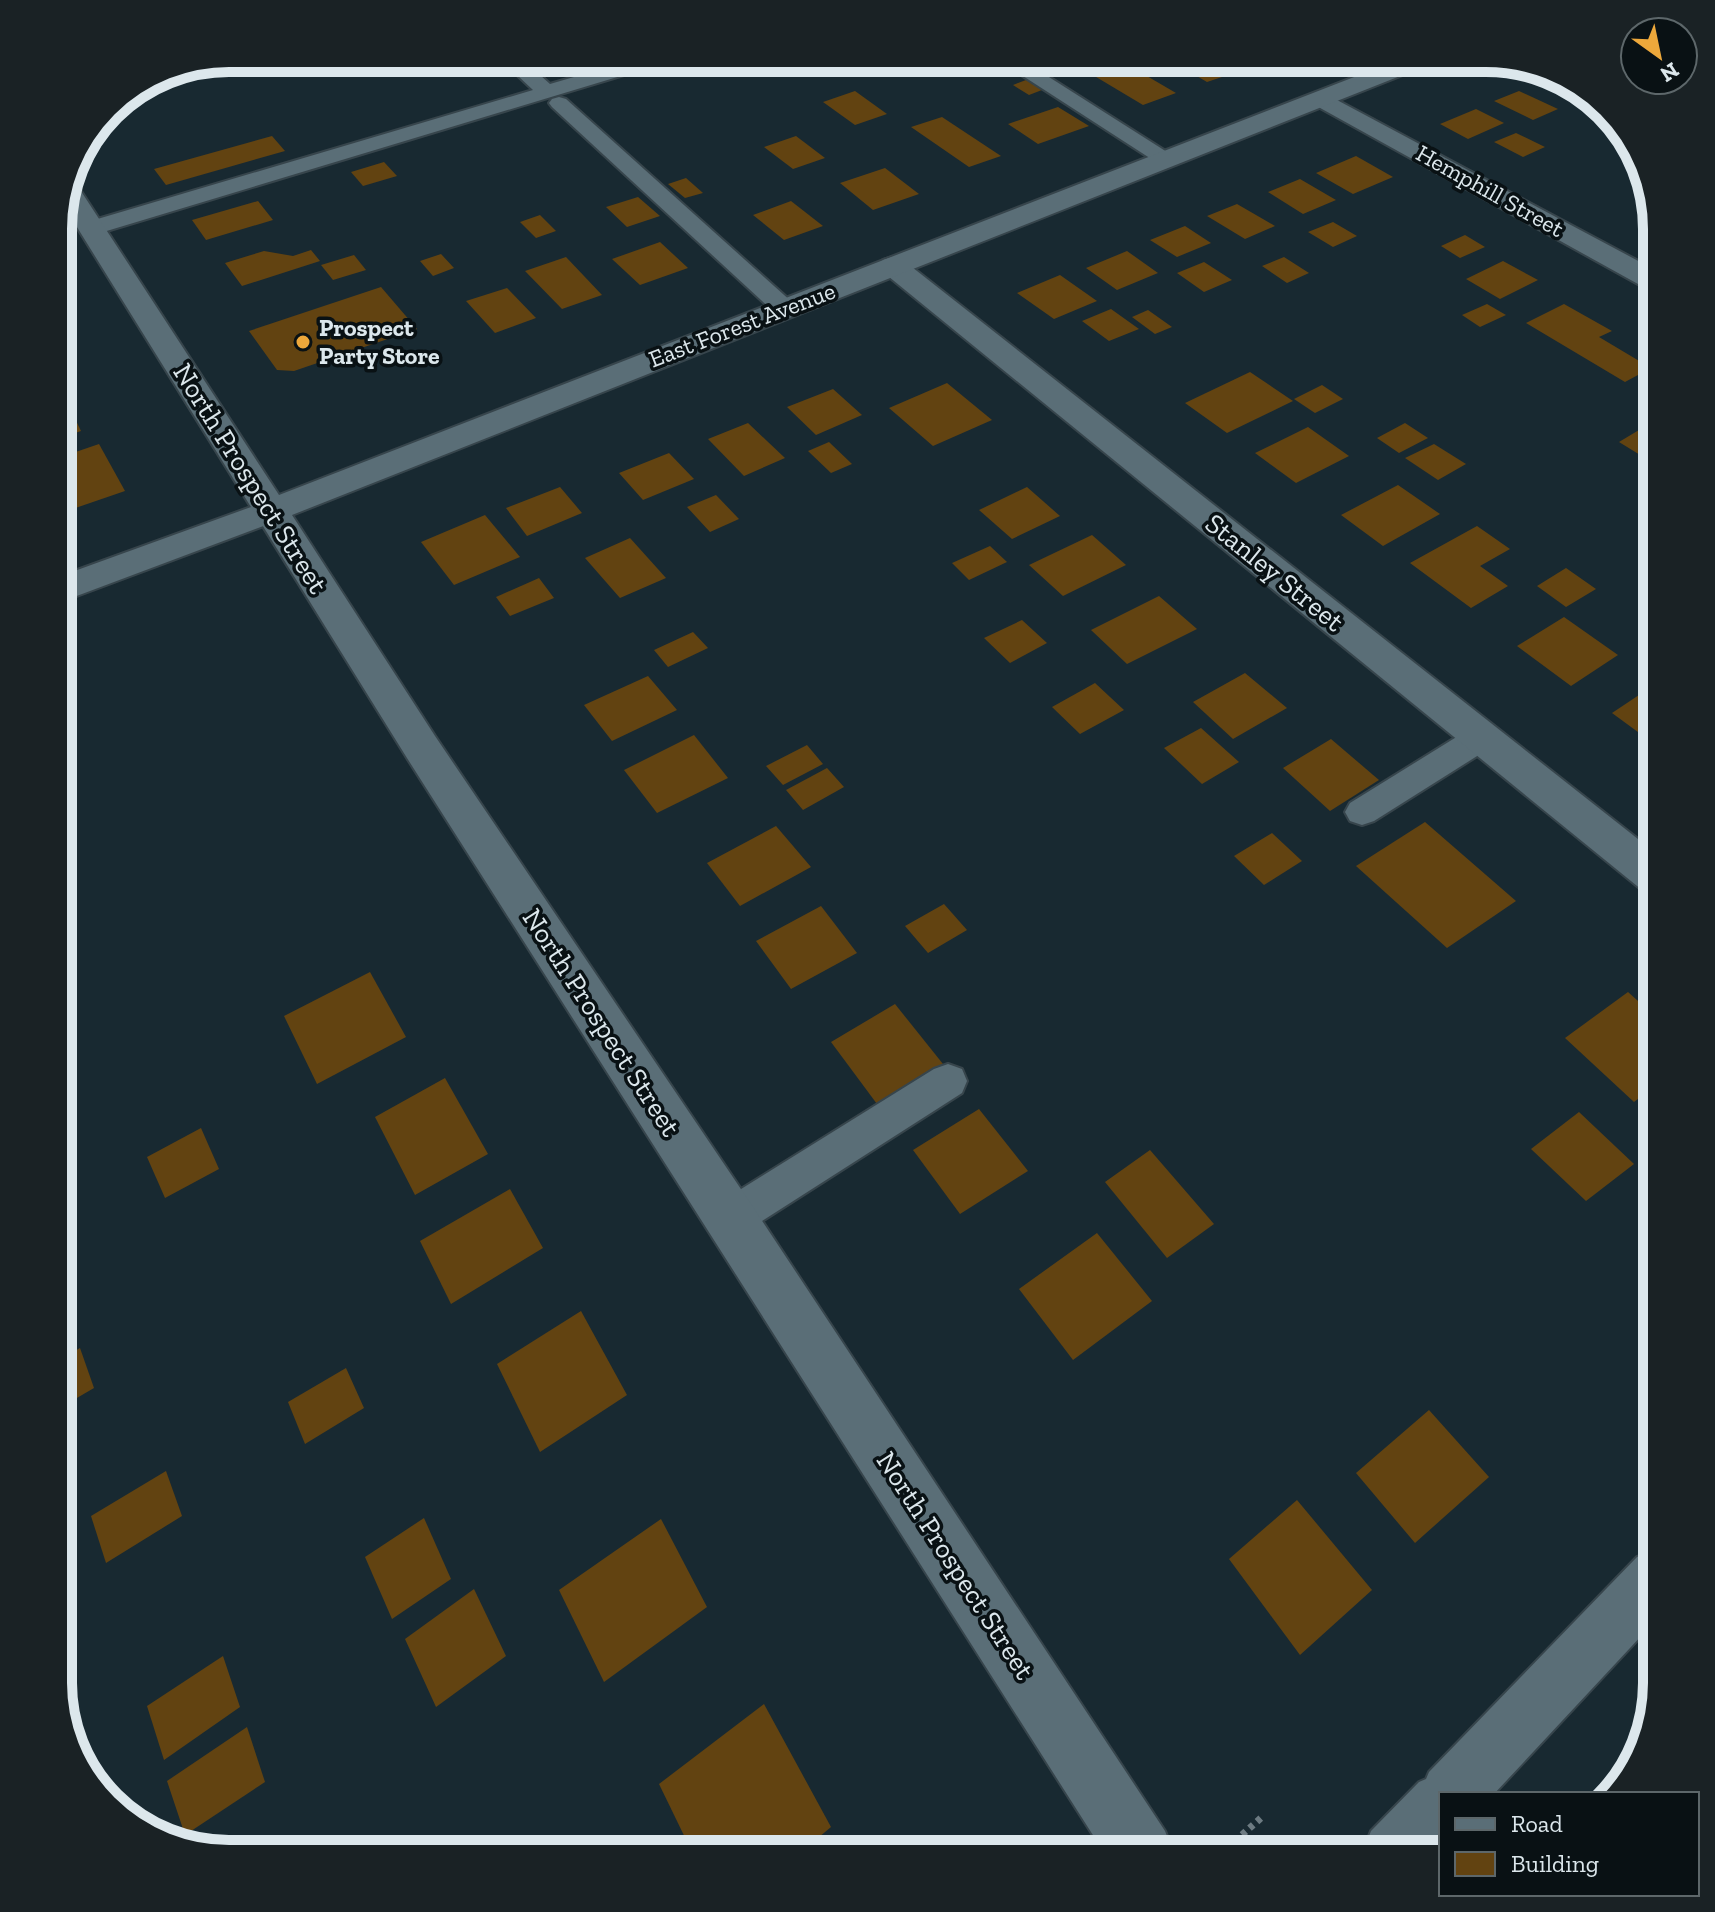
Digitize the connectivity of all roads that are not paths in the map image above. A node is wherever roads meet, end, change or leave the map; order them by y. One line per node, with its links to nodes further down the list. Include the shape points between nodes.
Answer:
1 (525, 72): 5 (lane)
2 (622, 72): 5 (lane)
3 (1027, 72): 7 (lane)
4 (1390, 72): 6 (main road, East Forest Avenue)
5 (553, 97): 9 (lane); 12 (lane)
6 (1322, 99): 7 (main road, East Forest Avenue); 11 (main road, Hemphill Street)
7 (1167, 159): 10 (main road, East Forest Avenue)
8 (75, 201): 9 (main road, North Prospect Street)
9 (92, 228): 13 (main road, North Prospect Street)
10 (893, 266): 12 (main road, East Forest Avenue); 15 (main road, Stanley Street)
11 (1643, 275)
12 (784, 308): 13 (main road, East Forest Avenue)
13 (273, 510): 14 (main road, East Forest Avenue); 19 (main road, North Prospect Street, via 421,747)
14 (72, 586)
15 (1482, 737): 16 (lane); 17 (main road, Stanley Street)
16 (1362, 812)
17 (1643, 867)
18 (948, 1081): 19 (lane)
19 (731, 1218): 23 (main road, North Prospect Street)
20 (1643, 1592): 21 (main road)
21 (1453, 1792)
22 (1439, 1806): 24 (main road)
23 (1133, 1840)
24 (1407, 1840)

